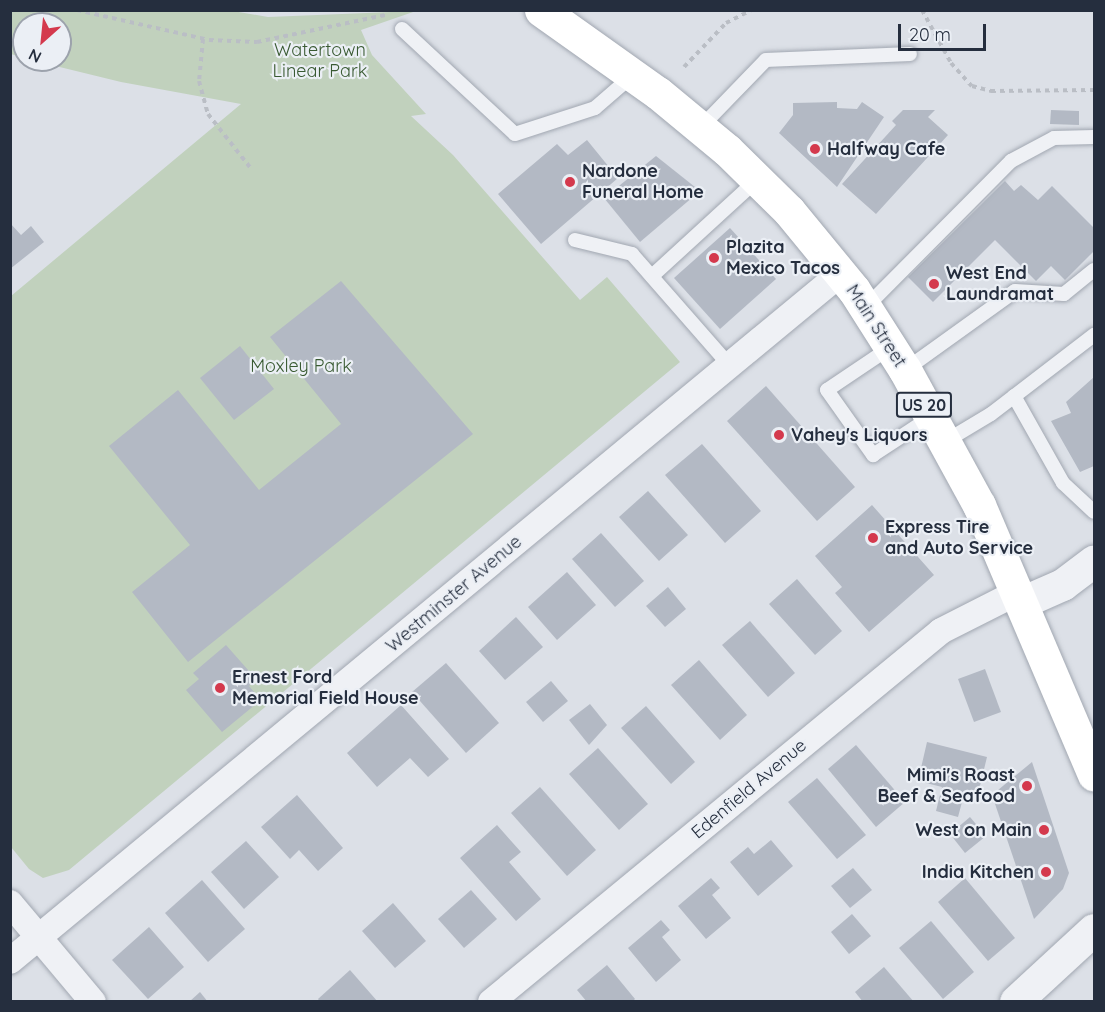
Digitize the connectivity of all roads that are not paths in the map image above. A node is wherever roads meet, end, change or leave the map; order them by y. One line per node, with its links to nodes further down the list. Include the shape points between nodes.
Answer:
1 (550, 13): 4 (main road, Main Street / US 20)
2 (402, 29): 4 (lane, via 515,134 595,108)
3 (910, 54): 5 (lane, via 766,60)
4 (633, 75): 5 (main road, Main Street / US 20)
5 (701, 127): 7 (main road, Main Street / US 20)
6 (1095, 137): 12 (lane, via 1054,138 1011,161)
7 (758, 179): 10 (main road, Main Street / US 20); 11 (lane)
8 (574, 240): 11 (lane, via 633,254)
9 (1095, 270): 14 (lane, via 1064,294 1015,291)
10 (841, 273): 12 (main road, Main Street / US 20); 15 (street, Westminster Avenue)
11 (652, 276): 15 (lane)
12 (866, 307): 14 (main road, Main Street / US 20)
13 (1095, 335): 16 (lane)
14 (898, 358): 17 (main road, Main Street / US 20); 17 (lane, via 826,390 873,455)
15 (730, 366): 24 (street, Westminster Avenue)
16 (1014, 396): 17 (lane); 18 (lane, via 1063,483)
17 (938, 429): 20 (main road, Main Street / US 20)
18 (1095, 512)
19 (1095, 562): 20 (street, via 1063,585)
20 (1020, 598): 21 (main road, Main Street / US 20); 27 (street, Edenfield Avenue, via 941,631)
21 (1095, 774)
22 (10, 903): 24 (street)
23 (1095, 930): 28 (street)
24 (40, 938): 25 (street, Westminster Avenue); 26 (street)
25 (10, 961)
26 (93, 1002)
27 (491, 1002)
28 (1016, 1002)

